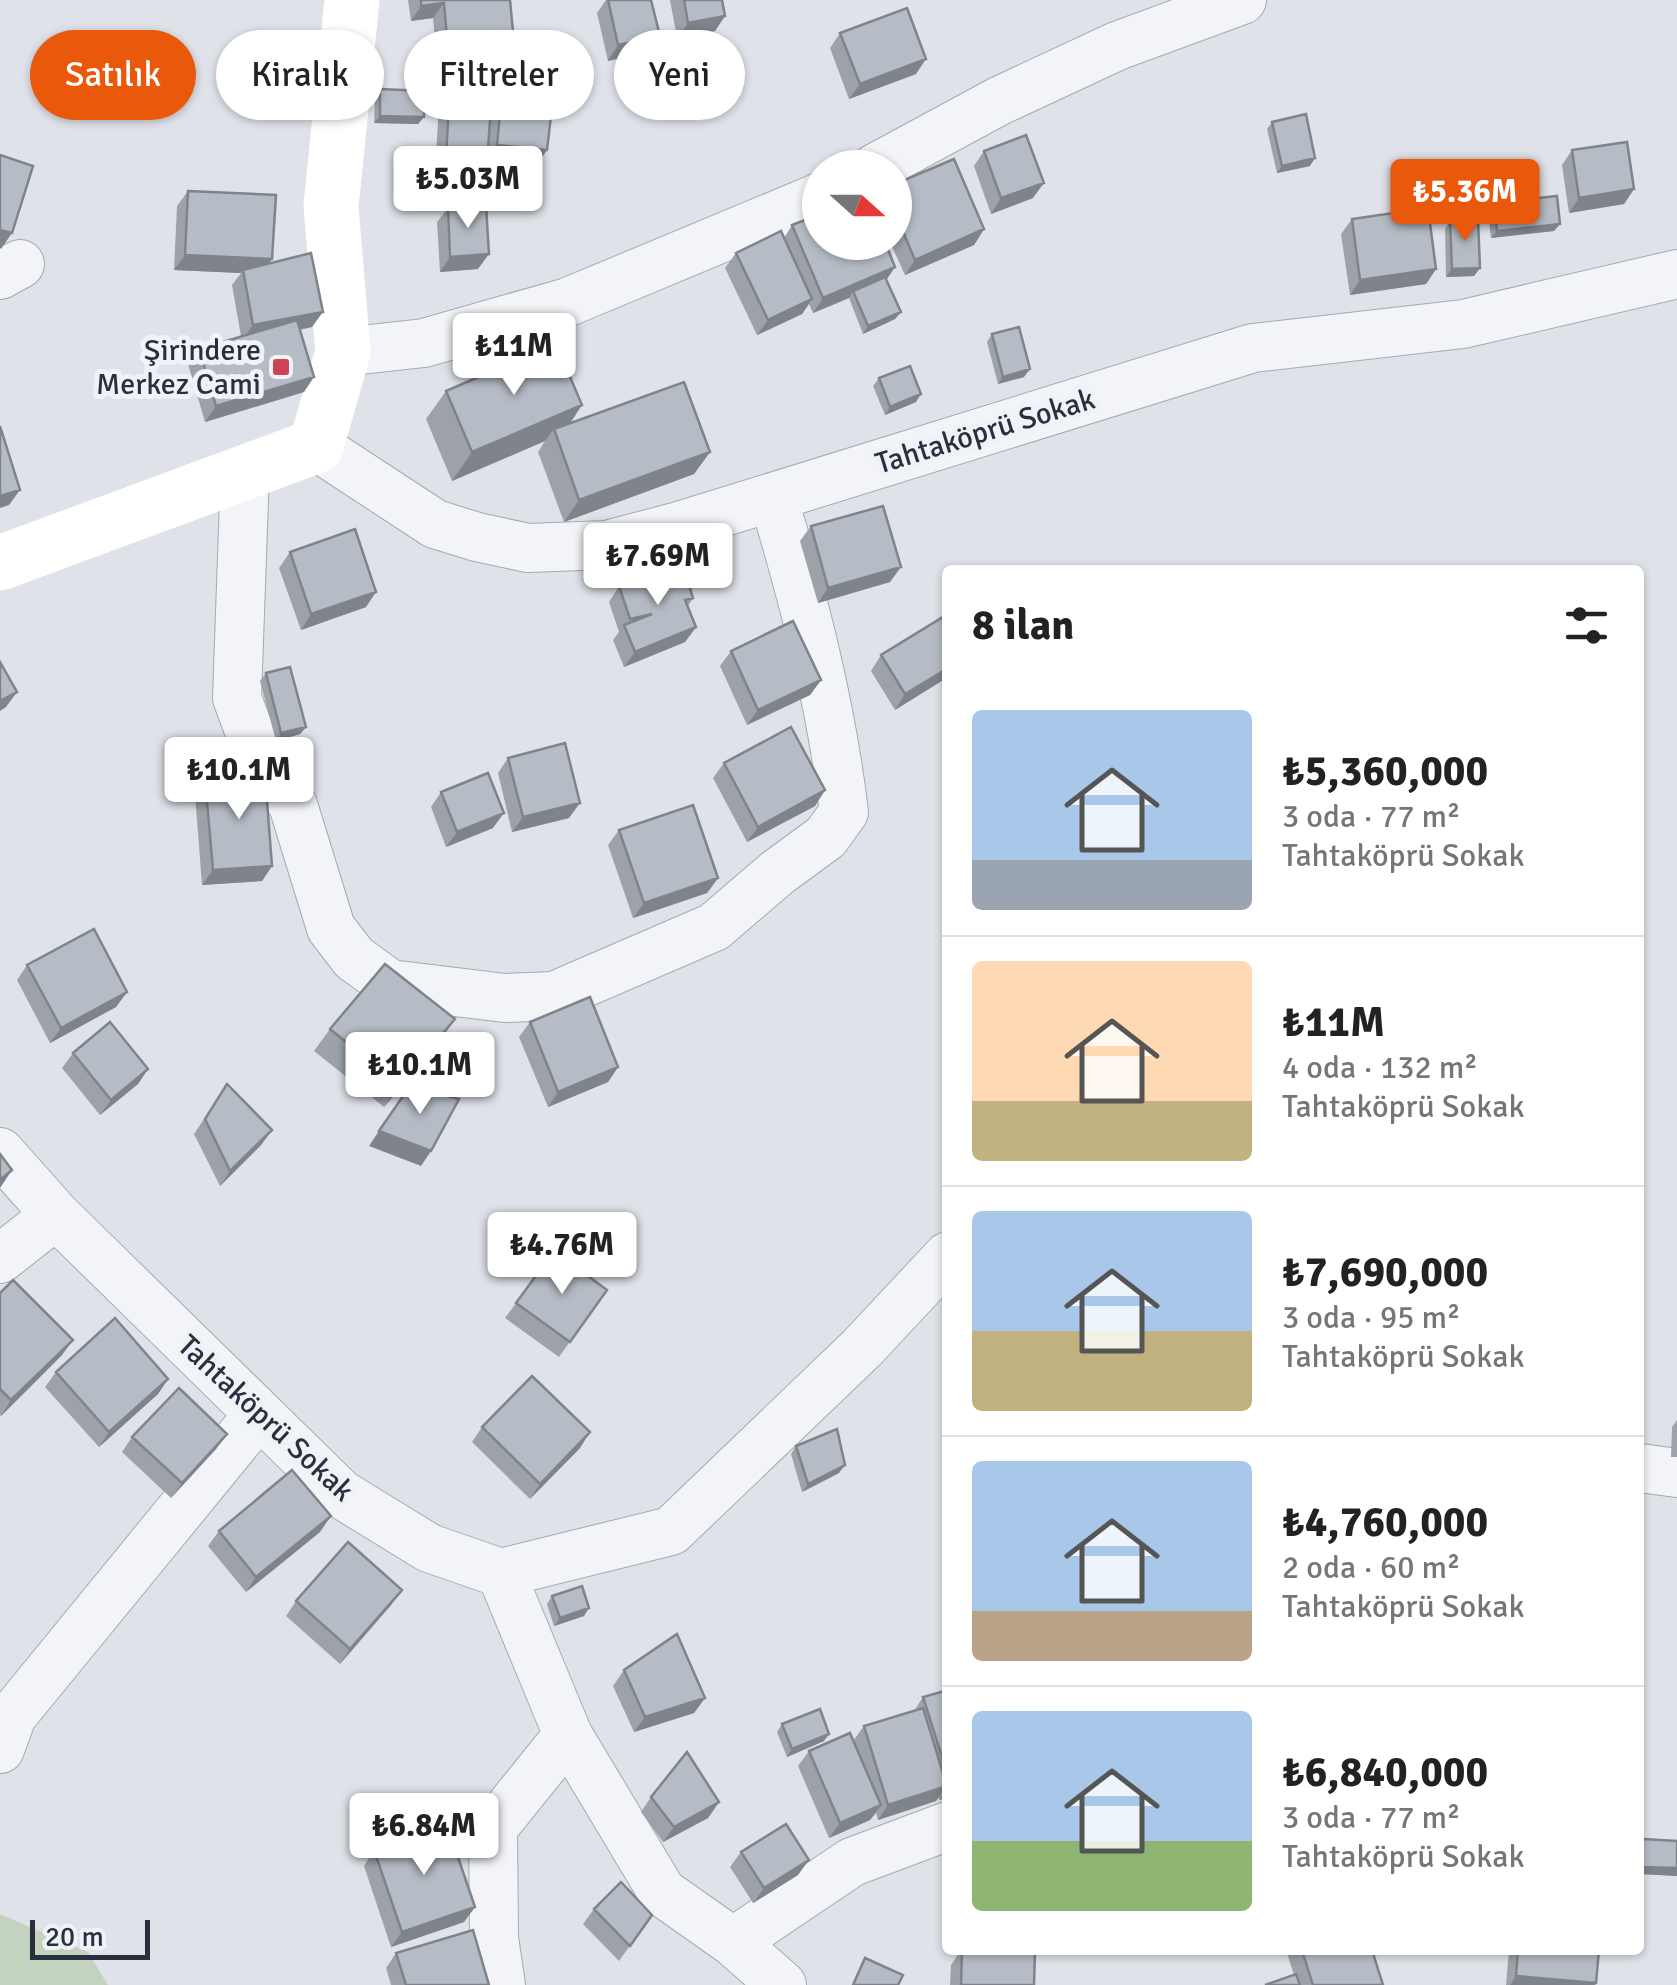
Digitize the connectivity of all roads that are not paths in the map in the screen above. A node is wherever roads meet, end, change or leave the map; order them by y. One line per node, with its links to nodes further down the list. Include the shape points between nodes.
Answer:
1 (352, 0): 6 (street, via 331,206)
2 (1242, 0): 3 (street, via 1117,46)
3 (908, 150)
4 (802, 204): 6 (street, via 568,302 424,344)
5 (1677, 274): 9 (street, Tahtaköprü Sokak, via 1463,324 1253,348)
6 (344, 352): 7 (street)
7 (316, 446): 8 (street); 9 (street, Tahtaköprü Sokak, via 435,524 528,548 606,545)
8 (245, 472): 9 (street, via 237,698 256,752 292,805 331,928 354,958 390,984 505,998 554,996 714,927 826,837 844,812 809,619); 10 (street)
9 (772, 497)
10 (0, 563)
11 (0, 1152): 12 (street, Tahtaköprü Sokak)
12 (56, 1216): 13 (street); 15 (street, Tahtaköprü Sokak)
13 (0, 1259)
14 (942, 1262): 18 (street, via 671,1531)
15 (259, 1414): 18 (street, Tahtaköprü Sokak, via 341,1494 429,1548); 20 (street, via 12,1716)
16 (1644, 1469): 17 (street)
17 (1677, 1473)
18 (501, 1573): 19 (street)
19 (568, 1734): 22 (street, via 662,1892); 23 (street, via 494,1828)
20 (0, 1749)
21 (942, 1828): 22 (street, via 852,1862)
22 (733, 1942): 24 (street)
23 (501, 1985)
24 (782, 1985)

